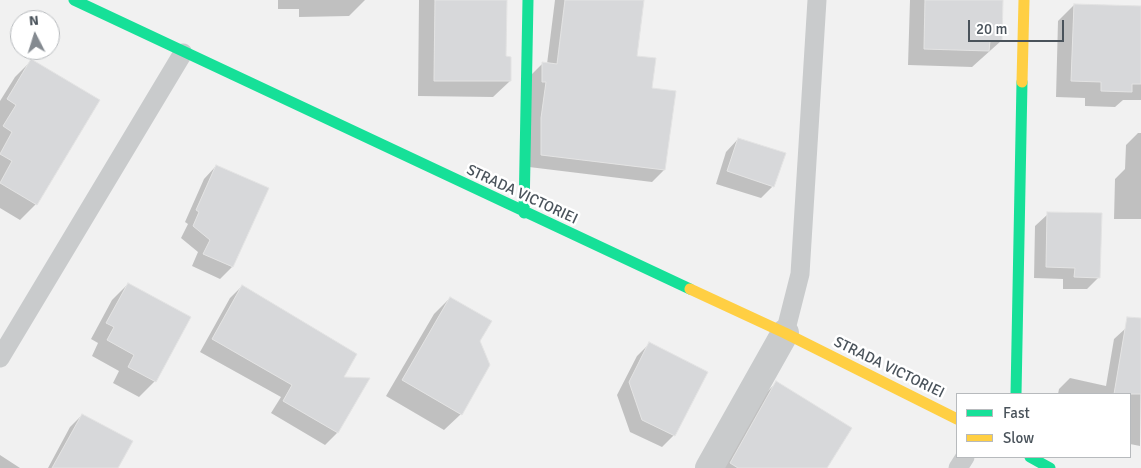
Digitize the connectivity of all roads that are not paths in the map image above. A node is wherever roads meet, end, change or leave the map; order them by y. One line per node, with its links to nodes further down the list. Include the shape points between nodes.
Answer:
1 (74, 0): 5 (street, STRADA VICTORIEI)
2 (528, 0): 6 (street)
3 (817, 0): 7 (lane, via 800,274)
4 (1024, 0): 9 (street)
5 (183, 53): 6 (street, STRADA VICTORIEI); 8 (lane)
6 (524, 213): 7 (street, STRADA VICTORIEI)
7 (786, 333): 10 (street, STRADA VICTORIEI); 12 (street)
8 (0, 358)
9 (1016, 393)
10 (956, 418)
11 (1032, 458): 13 (street)
12 (709, 468)
13 (1050, 468)

